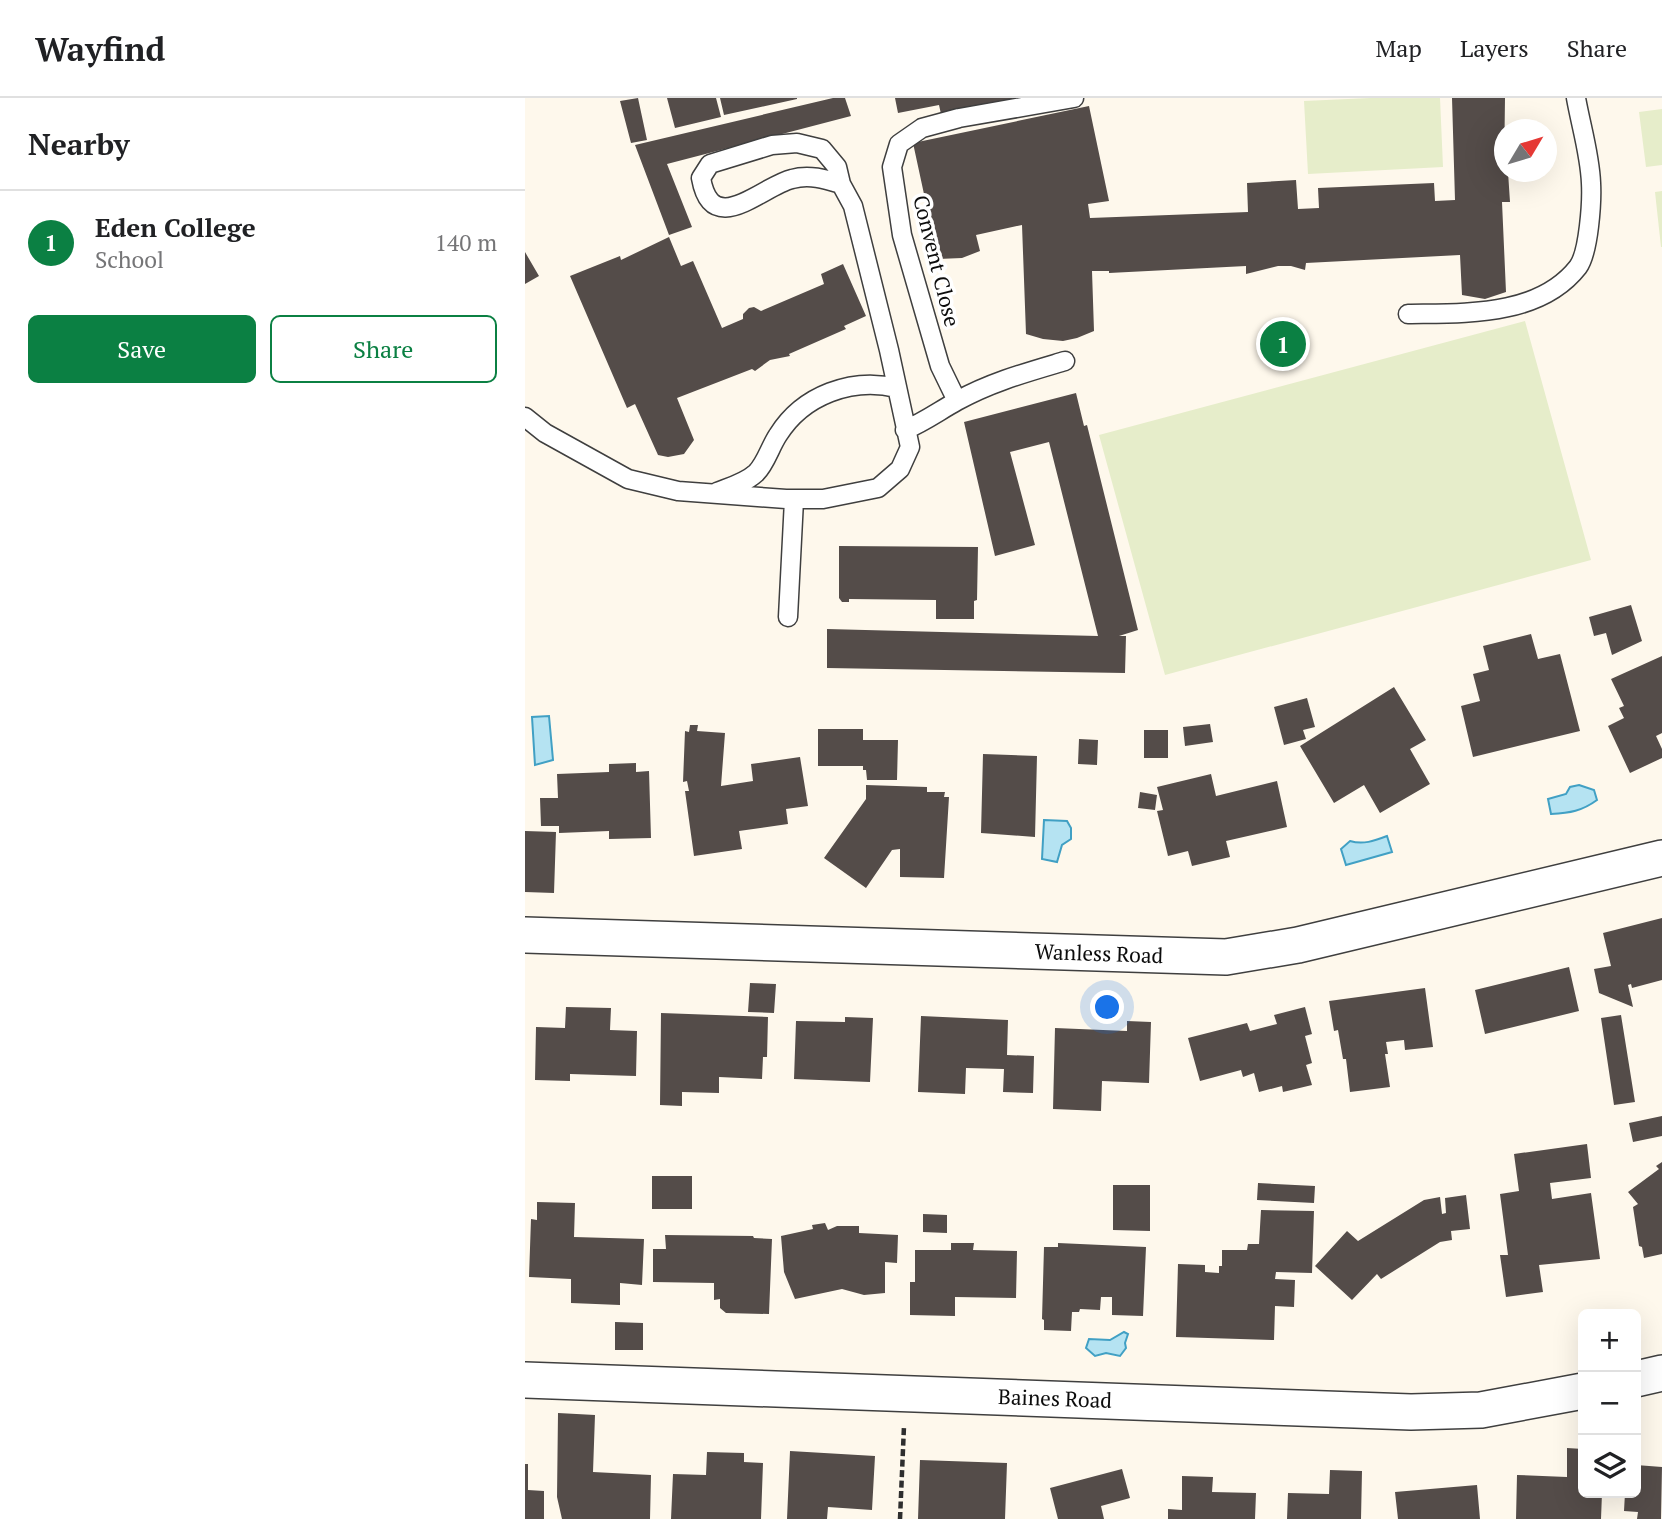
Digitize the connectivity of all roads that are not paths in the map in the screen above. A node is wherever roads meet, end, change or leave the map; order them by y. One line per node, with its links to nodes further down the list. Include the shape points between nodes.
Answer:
1 (1074, 98): 7 (lane, Convent Close, via 922,128 899,144 892,167 902,235 940,366)
2 (1576, 98): 4 (lane, via 1591,182 1589,228 1579,265 1557,287 1518,305 1472,313)
3 (841, 184): 3 (lane, via 817,177 791,179 723,209 703,192 701,178 709,164 726,157 797,143 822,149 837,167); 6 (lane, via 853,206)
4 (1408, 314)
5 (1065, 360): 7 (lane, via 997,382)
6 (897, 388): 9 (lane); 10 (lane, via 853,385 810,401 789,419 758,471)
7 (957, 401): 9 (lane)
8 (525, 418): 10 (lane, via 628,479)
9 (905, 430): 11 (lane, via 910,447 900,469 878,488 823,499)
10 (714, 494): 11 (lane)
11 (794, 499): 12 (lane)
12 (788, 617)
13 (1662, 858): 14 (street, Wanless Road, via 1298,945 1226,957)
14 (525, 935)
15 (1662, 1373): 16 (street)
16 (1641, 1378)
17 (525, 1380): 18 (street, Baines Road, via 1411,1412 1481,1410)
18 (1578, 1392)

